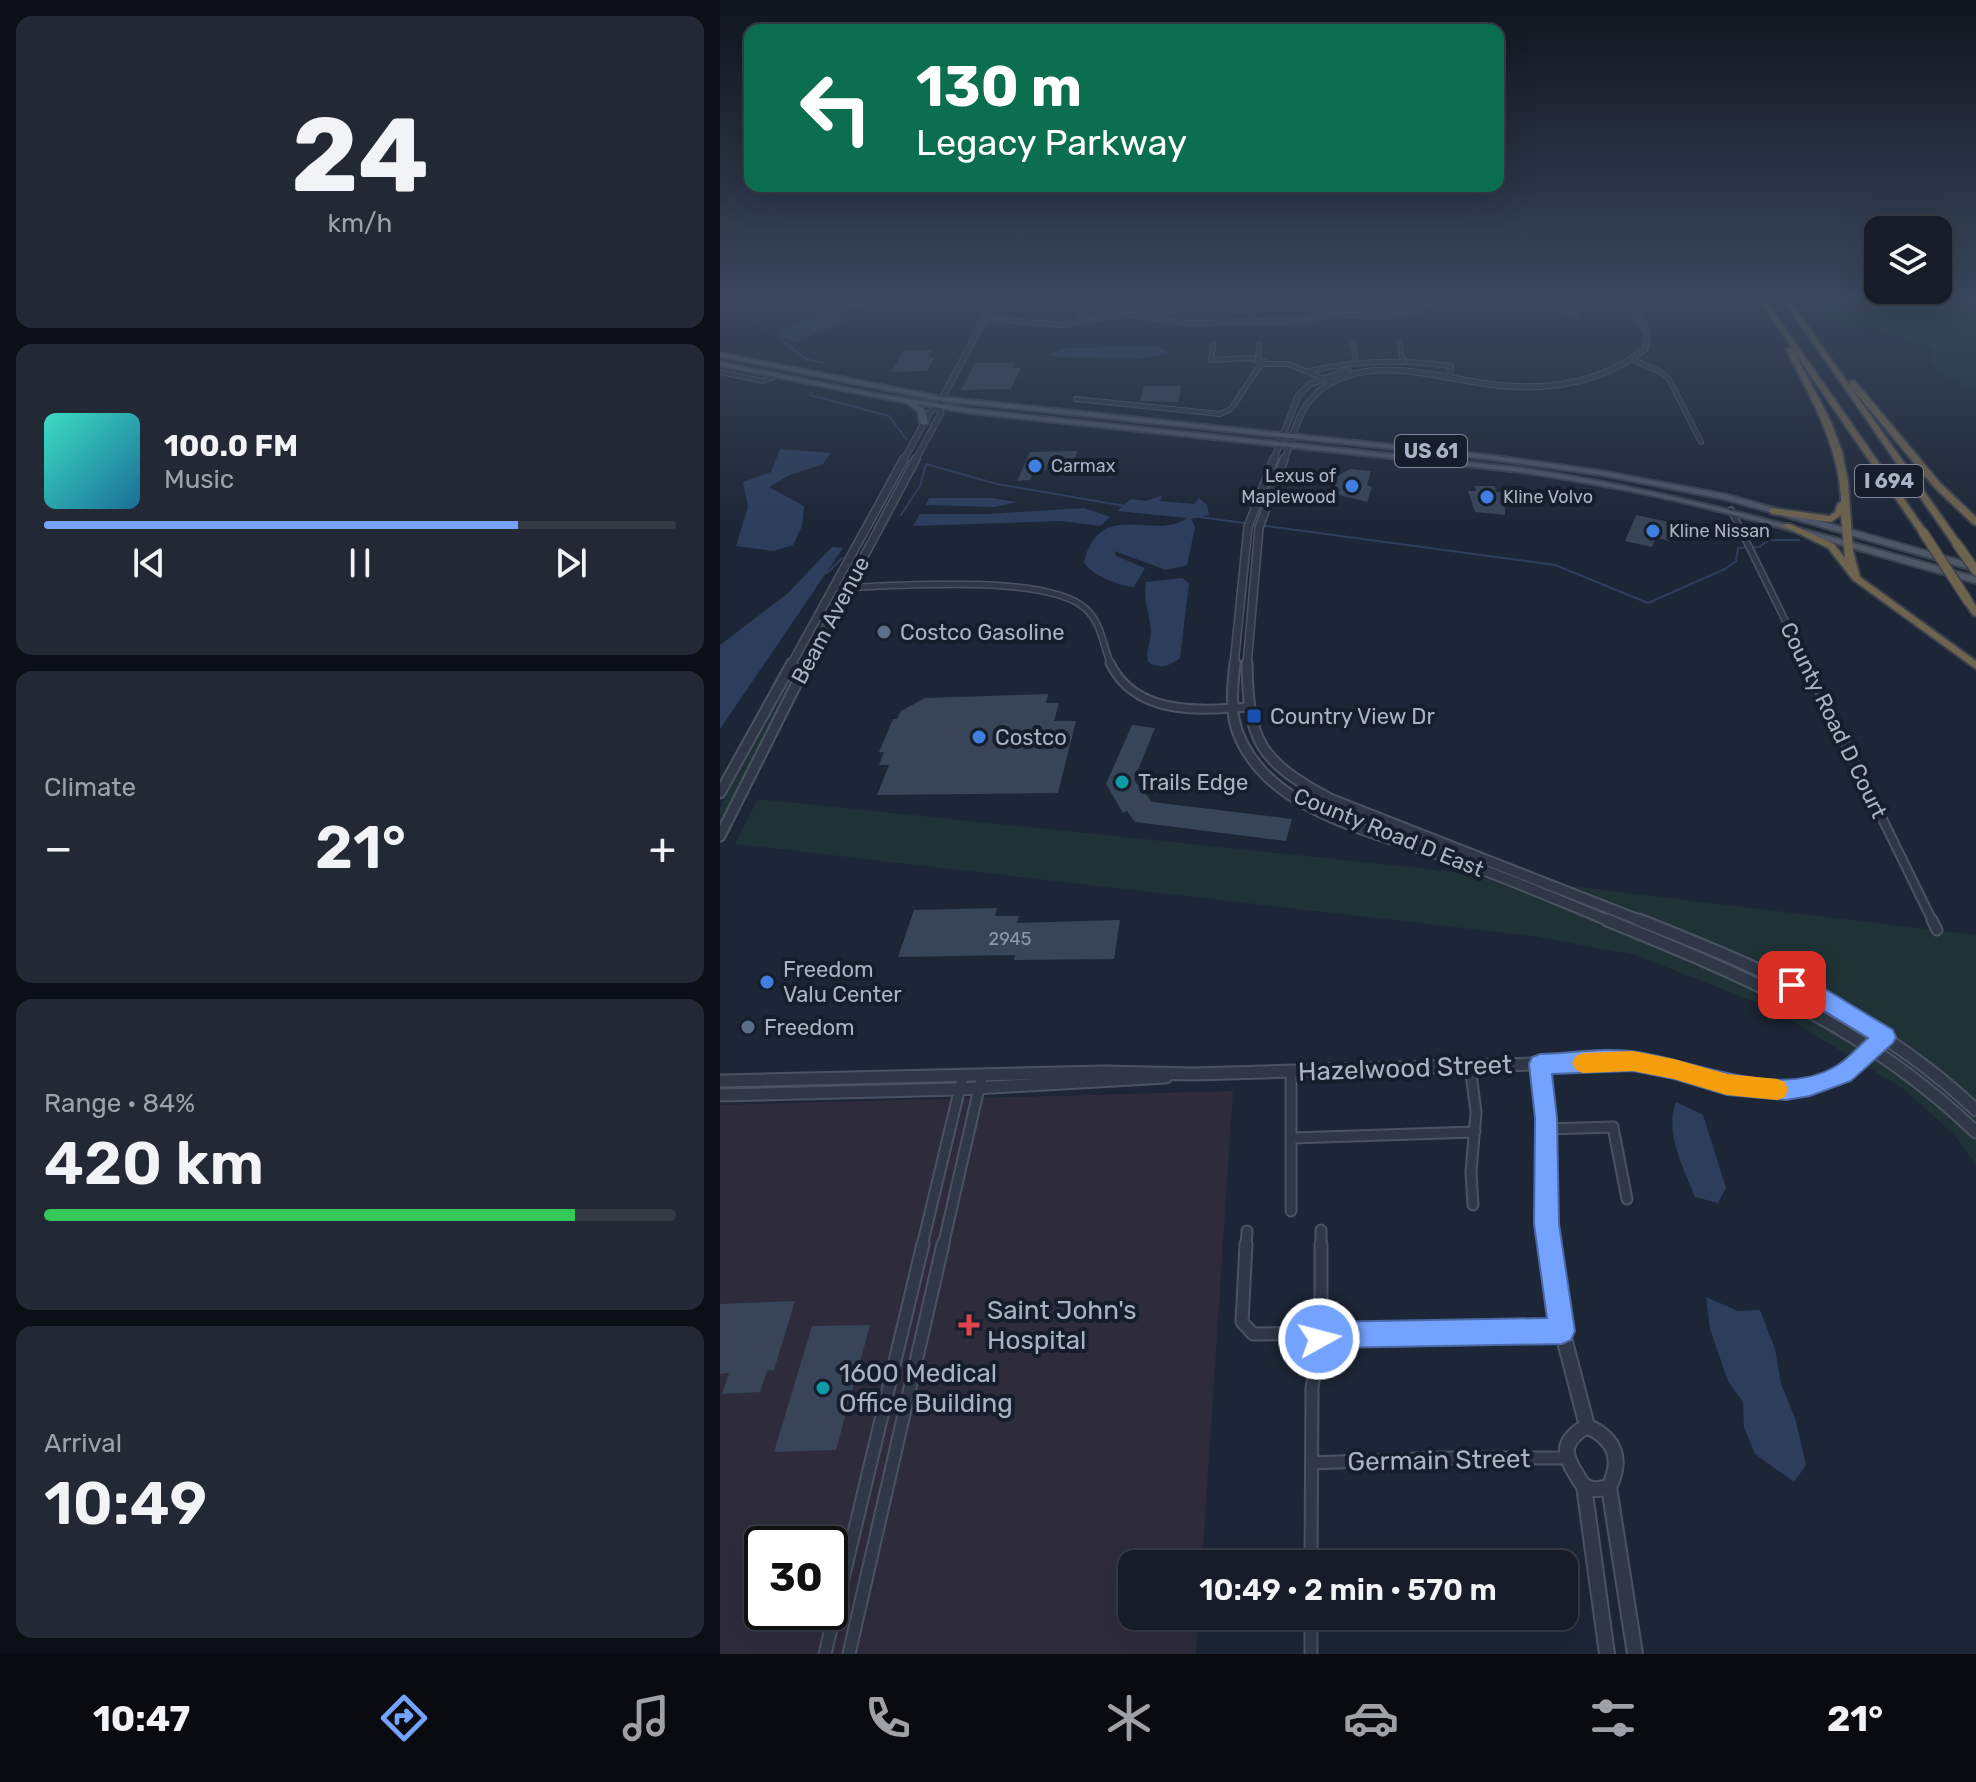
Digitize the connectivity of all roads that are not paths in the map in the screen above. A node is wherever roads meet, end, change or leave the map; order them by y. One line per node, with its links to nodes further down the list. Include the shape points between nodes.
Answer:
1 (736, 375): 17 (street, via 765,381)
2 (772, 375): 17 (main road, US 61)
3 (814, 375): 23 (main road, US 61)
4 (954, 375): 23 (street, Beam Avenue)
5 (1252, 375): 24 (street, via 1227,412)
6 (1316, 375): 19 (street)
7 (1332, 375): 19 (street, County Road D East)
8 (1353, 375): 20 (street, County Road D East)
9 (1440, 375): 18 (street, County Road D East)
10 (1444, 375): 18 (street, County Road D East)
11 (1597, 375): 18 (street, County Road D East, via 1505,386)
12 (1664, 375): 29 (street)
13 (1804, 375): 31 (highway, via 1837,446)
14 (1815, 375): 43 (highway, I 694, bridge)
15 (1840, 375): 38 (highway, I 694, bridge)
16 (1846, 375): 34 (highway, via 1938,486)
17 (776, 376): 22 (main road, US 61)
18 (1450, 376)
19 (1324, 378): 20 (street); 27 (street, County Road D East, via 1301,392)
20 (1332, 382): 28 (street, County Road D East, via 1306,405)
21 (1076, 399): 24 (street)
22 (906, 401): 23 (main road, US 61); 25 (main road, via 921,411)
23 (940, 402): 25 (street, Beam Avenue); 26 (main road, US 61); 30 (main road, US 61); 42 (street, Beam Avenue, via 941,413)
24 (1183, 411): 26 (street)
25 (924, 423): 41 (street, Beam Avenue)
26 (1173, 424): 27 (main road, US 61)
27 (1282, 435): 28 (main road, US 61); 30 (street, County Road D East)
28 (1292, 441): 30 (main road, US 61); 32 (main road, US 61, via 1560,475); 33 (main road, US 61, via 1602,473); 45 (street, County Road D East, via 1263,512 1257,543)
29 (1701, 442)
30 (1278, 444): 46 (street, County Road D East, via 1248,527)
31 (1844, 494): 33 (highway, via 1839,513 1831,519); 36 (highway)
32 (1731, 510): 35 (main road, US 61); 49 (street, County Road D Court)
33 (1772, 511): 36 (main road, US 61)
34 (1973, 519)
35 (1787, 526): 37 (main road, US 61); 39 (highway, via 1831,546)
36 (1844, 532): 37 (highway); 38 (main road, US 61)
37 (1847, 543): 39 (highway); 40 (main road, US 61)
38 (1976, 570)
39 (1856, 578): 44 (highway)
40 (1976, 580)
41 (832, 588): 42 (street); 47 (street, Beam Avenue)
42 (845, 588): 46 (street, via 1012,587 1060,595 1097,620 1114,675 1124,687 1159,704); 48 (street, Beam Avenue)
43 (1976, 613)
44 (1976, 666)
45 (1248, 707): 46 (street); 50 (street, County Road D East, via 1264,750 1298,782 1330,799 1812,993)
46 (1230, 709): 51 (street, County Road D East, via 1260,770 1320,810 1718,964 1783,993)
47 (720, 793)
48 (720, 836)
49 (1937, 930)
50 (1885, 1037): 51 (street, Hazelwood Street); 62 (street, County Road D East, via 1937,1073)
51 (1874, 1046): 52 (street, Hazelwood Street, via 1843,1074 1786,1089 1735,1086 1633,1061); 65 (street, County Road D East)
52 (1540, 1064): 53 (street, Hazelwood Street); 63 (street)
53 (1470, 1066): 54 (street, Hazelwood Street); 64 (street)
54 (1291, 1071): 55 (street, Hazelwood Street); 66 (street)
55 (1193, 1074): 57 (street, Hazelwood Street); 59 (street, Hazelwood Street)
56 (963, 1075): 57 (street, Hazelwood Street); 58 (street, Hazelwood Street); 60 (street)
57 (982, 1075): 59 (street)
58 (720, 1081)
59 (979, 1088): 60 (street, Hazelwood Street); 82 (street)
60 (959, 1089): 61 (street, Hazelwood Street); 81 (street)
61 (720, 1095)
62 (1976, 1110)
63 (1546, 1129): 67 (street, via 1613,1127); 72 (street, via 1546,1224)
64 (1475, 1132): 66 (street); 68 (street)
65 (1976, 1132)
66 (1292, 1138): 69 (street)
67 (1627, 1199)
68 (1473, 1205)
69 (1291, 1211)
70 (1321, 1230): 73 (street)
71 (1247, 1231): 73 (street, via 1244,1327 1259,1335)
72 (1562, 1331): 73 (street); 74 (street)
73 (1321, 1335): 76 (street, via 1312,1388)
74 (1587, 1426): 75 (street, via 1575,1433); 78 (street, via 1602,1431 1613,1443 1617,1473)
75 (1566, 1458): 76 (street, Germain Street); 77 (street)
76 (1312, 1463): 79 (street)
77 (1584, 1486): 78 (street); 84 (street)
78 (1609, 1487): 85 (street)
79 (1311, 1550)
80 (1311, 1630): 83 (street)
81 (825, 1654)
82 (849, 1654)
83 (1311, 1654)
84 (1607, 1654)
85 (1635, 1654)

